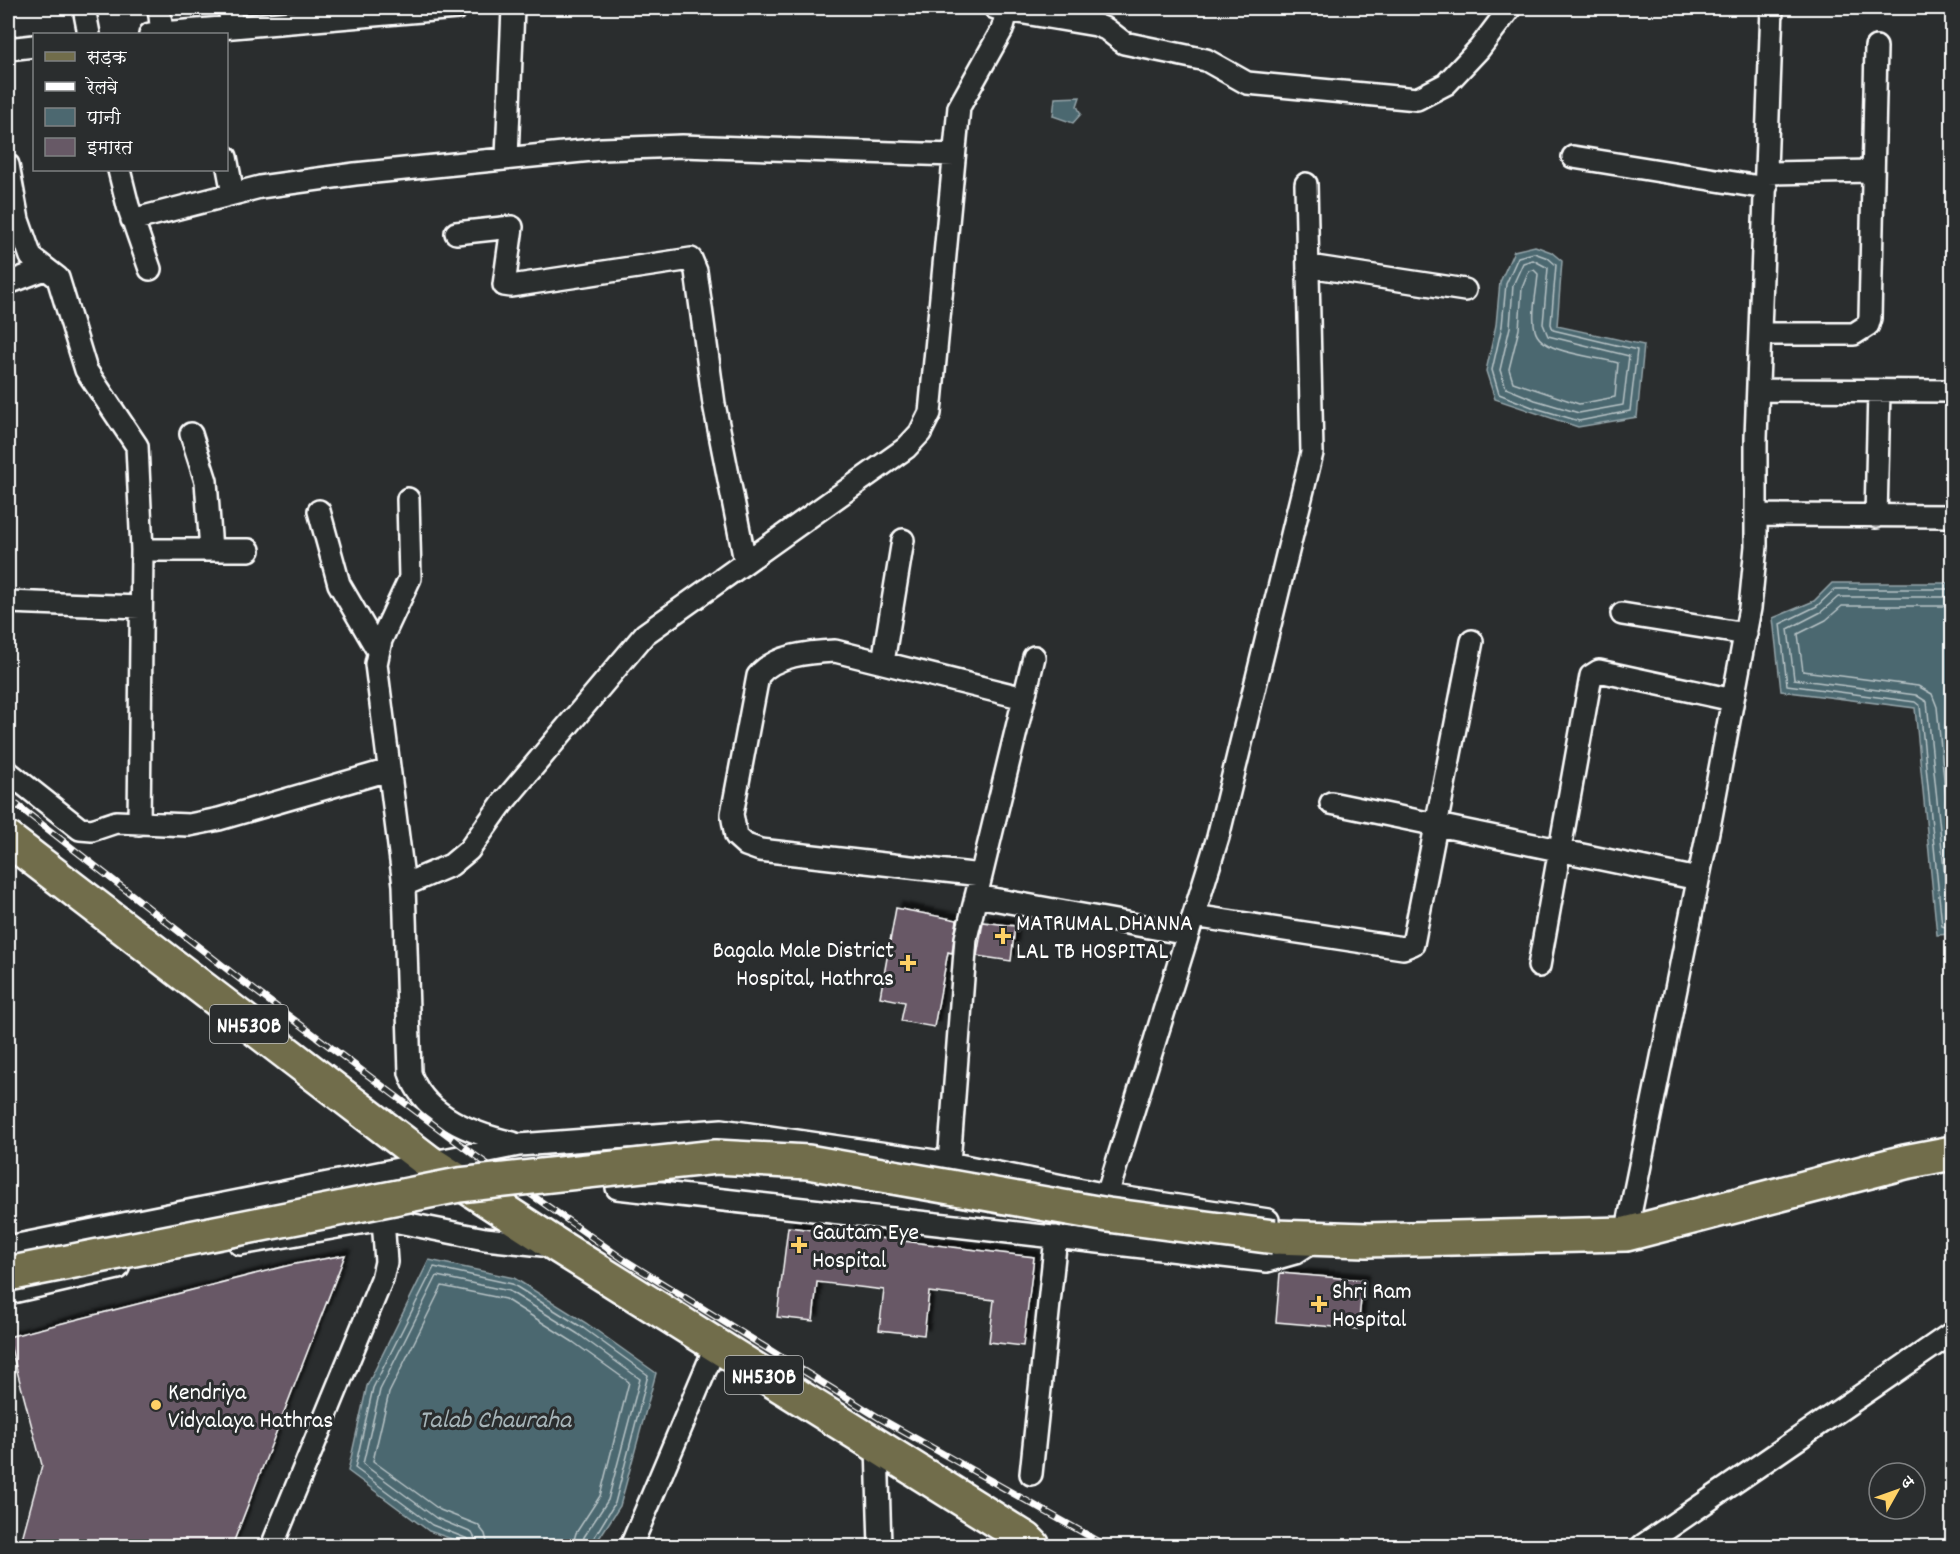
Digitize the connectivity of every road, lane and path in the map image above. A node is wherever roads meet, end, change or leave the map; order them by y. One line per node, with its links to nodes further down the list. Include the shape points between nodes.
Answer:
1 (84, 8): 11 (street)
2 (159, 8): 12 (street)
3 (457, 8): 9 (street)
4 (513, 8): 18 (street)
5 (995, 8): 6 (street)
6 (1008, 8): 7 (street, via 1096,25 1124,44 1206,60 1247,83 1417,99 1446,84); 17 (street, via 1002,30 959,107)
7 (1510, 8)
8 (1772, 8): 24 (street)
9 (230, 17): 10 (street)
10 (205, 32): 13 (street)
11 (89, 33)
12 (156, 33)
13 (180, 33)
14 (33, 46): 16 (street)
15 (1876, 47): 23 (street)
16 (8, 50)
17 (954, 155): 18 (street, via 682,146); 48 (street, via 937,355 926,424 906,448)
18 (507, 157): 26 (street, via 355,174)
19 (1573, 157): 24 (street)
20 (8, 168): 30 (street, via 18,220 31,257)
21 (228, 168): 26 (street)
22 (119, 171): 27 (street)
23 (1872, 171): 24 (street); 34 (street, via 1868,325 1854,334)
24 (1767, 180): 34 (street)
25 (1306, 184): 29 (street)
26 (233, 194): 27 (street)
27 (132, 220): 31 (street)
28 (456, 233): 48 (street, via 512,227 504,285 511,286 690,259 696,271 714,404)
29 (1309, 266): 33 (street); 70 (street, via 1312,453 1218,837)
30 (45, 269): 32 (street); 45 (street, via 58,278 86,370 137,446)
31 (150, 269)
32 (8, 283)
33 (1465, 290)
34 (1761, 334): 35 (street)
35 (1758, 390): 36 (street); 41 (street)
36 (1879, 391): 37 (street); 43 (street)
37 (1953, 391)
38 (191, 434): 46 (street, via 206,481)
39 (408, 499): 54 (street, via 410,578)
40 (319, 511): 54 (street, via 339,584)
41 (1756, 515): 43 (street); 52 (street)
42 (1953, 516): 43 (street)
43 (1876, 517)
44 (903, 540): 56 (street)
45 (142, 550): 46 (street); 50 (street)
46 (211, 550): 47 (street)
47 (249, 550)
48 (745, 561): 68 (street, via 645,634 501,805 469,850 451,865)
49 (8, 602): 50 (street)
50 (140, 606): 62 (street)
51 (1622, 614): 52 (street)
52 (1746, 634): 58 (street)
53 (1472, 641): 63 (street)
54 (378, 651): 59 (street, via 376,664)
55 (1034, 657): 57 (street)
56 (883, 662): 57 (street); 66 (street, via 825,651 772,663 763,669 758,676 732,814 736,836 760,850)
57 (1024, 698): 66 (street)
58 (1733, 700): 65 (street, via 1595,672 1589,683); 67 (street)
59 (389, 770): 62 (street, via 219,819 189,825); 68 (street)
60 (8, 772): 62 (street, via 80,829 92,830 116,822)
61 (1331, 803): 63 (street)
62 (139, 824)
63 (1436, 825): 65 (street); 70 (street, via 1416,939 1410,947)
64 (8, 839): 74 (main road, NH530B)
65 (1560, 851): 67 (street); 71 (street)
66 (981, 875): 69 (street)
67 (1698, 879): 79 (street)
68 (404, 885): 72 (street, via 413,1082 441,1113 464,1128)
69 (976, 896): 70 (street); 75 (street, via 966,938)
70 (1191, 925): 77 (street)
71 (1539, 966)
72 (519, 1145): 74 (street); 75 (street, via 722,1130)
73 (1953, 1153): 79 (main road)
74 (429, 1162): 82 (main road, NH530B); 83 (street)
75 (949, 1163): 77 (street)
76 (617, 1188): 80 (street)
77 (1107, 1195): 81 (street, via 1292,1223)
78 (383, 1219): 82 (street, via 485,1239); 85 (street, via 165,1258); 90 (street, via 387,1262 382,1279)
79 (1626, 1234): 81 (main road)
80 (1056, 1237): 81 (street, via 1267,1261 1295,1253); 89 (street)
81 (1317, 1239): 84 (main road, bridge, via 1274,1237 1087,1212 808,1162 716,1157 459,1185)
82 (558, 1246): 87 (main road, NH530B)
83 (8, 1247)
84 (8, 1274)
85 (8, 1293)
86 (1953, 1333): 94 (street)
87 (716, 1345): 88 (main road, NH530B); 91 (street)
88 (877, 1446): 92 (street); 93 (main road, NH530B)
89 (1030, 1474)
90 (272, 1546)
91 (631, 1546)
92 (880, 1546)
93 (1033, 1546)
94 (1642, 1546)

